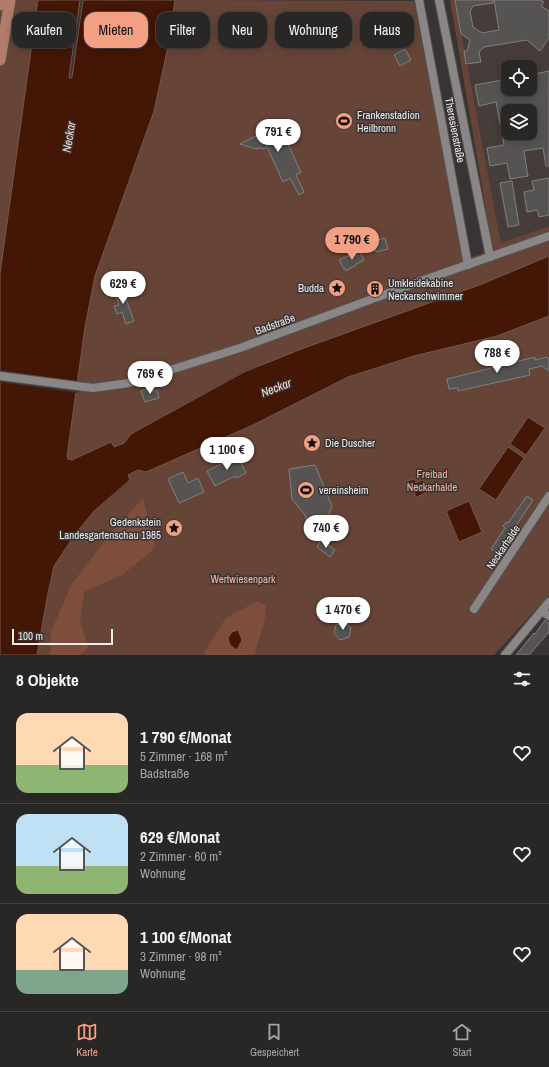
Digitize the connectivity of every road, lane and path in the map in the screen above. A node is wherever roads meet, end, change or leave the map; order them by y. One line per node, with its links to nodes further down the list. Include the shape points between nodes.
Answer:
1 (1, 0): 5 (main road)
2 (10, 0): 6 (main road)
3 (419, 0): 9 (street, Theresienstraße)
4 (439, 0): 8 (street, Theresienstraße)
5 (0, 5)
6 (0, 60)
7 (549, 236): 8 (street, Badstraße)
8 (490, 257): 9 (street, Badstraße)
9 (468, 265): 10 (street, Badstraße, via 240,348 119,386 93,388)
10 (0, 376)
11 (549, 496): 13 (street, Neckarhalde)
12 (549, 602): 14 (street)
13 (474, 609)
14 (546, 614): 15 (street)
15 (506, 655)

